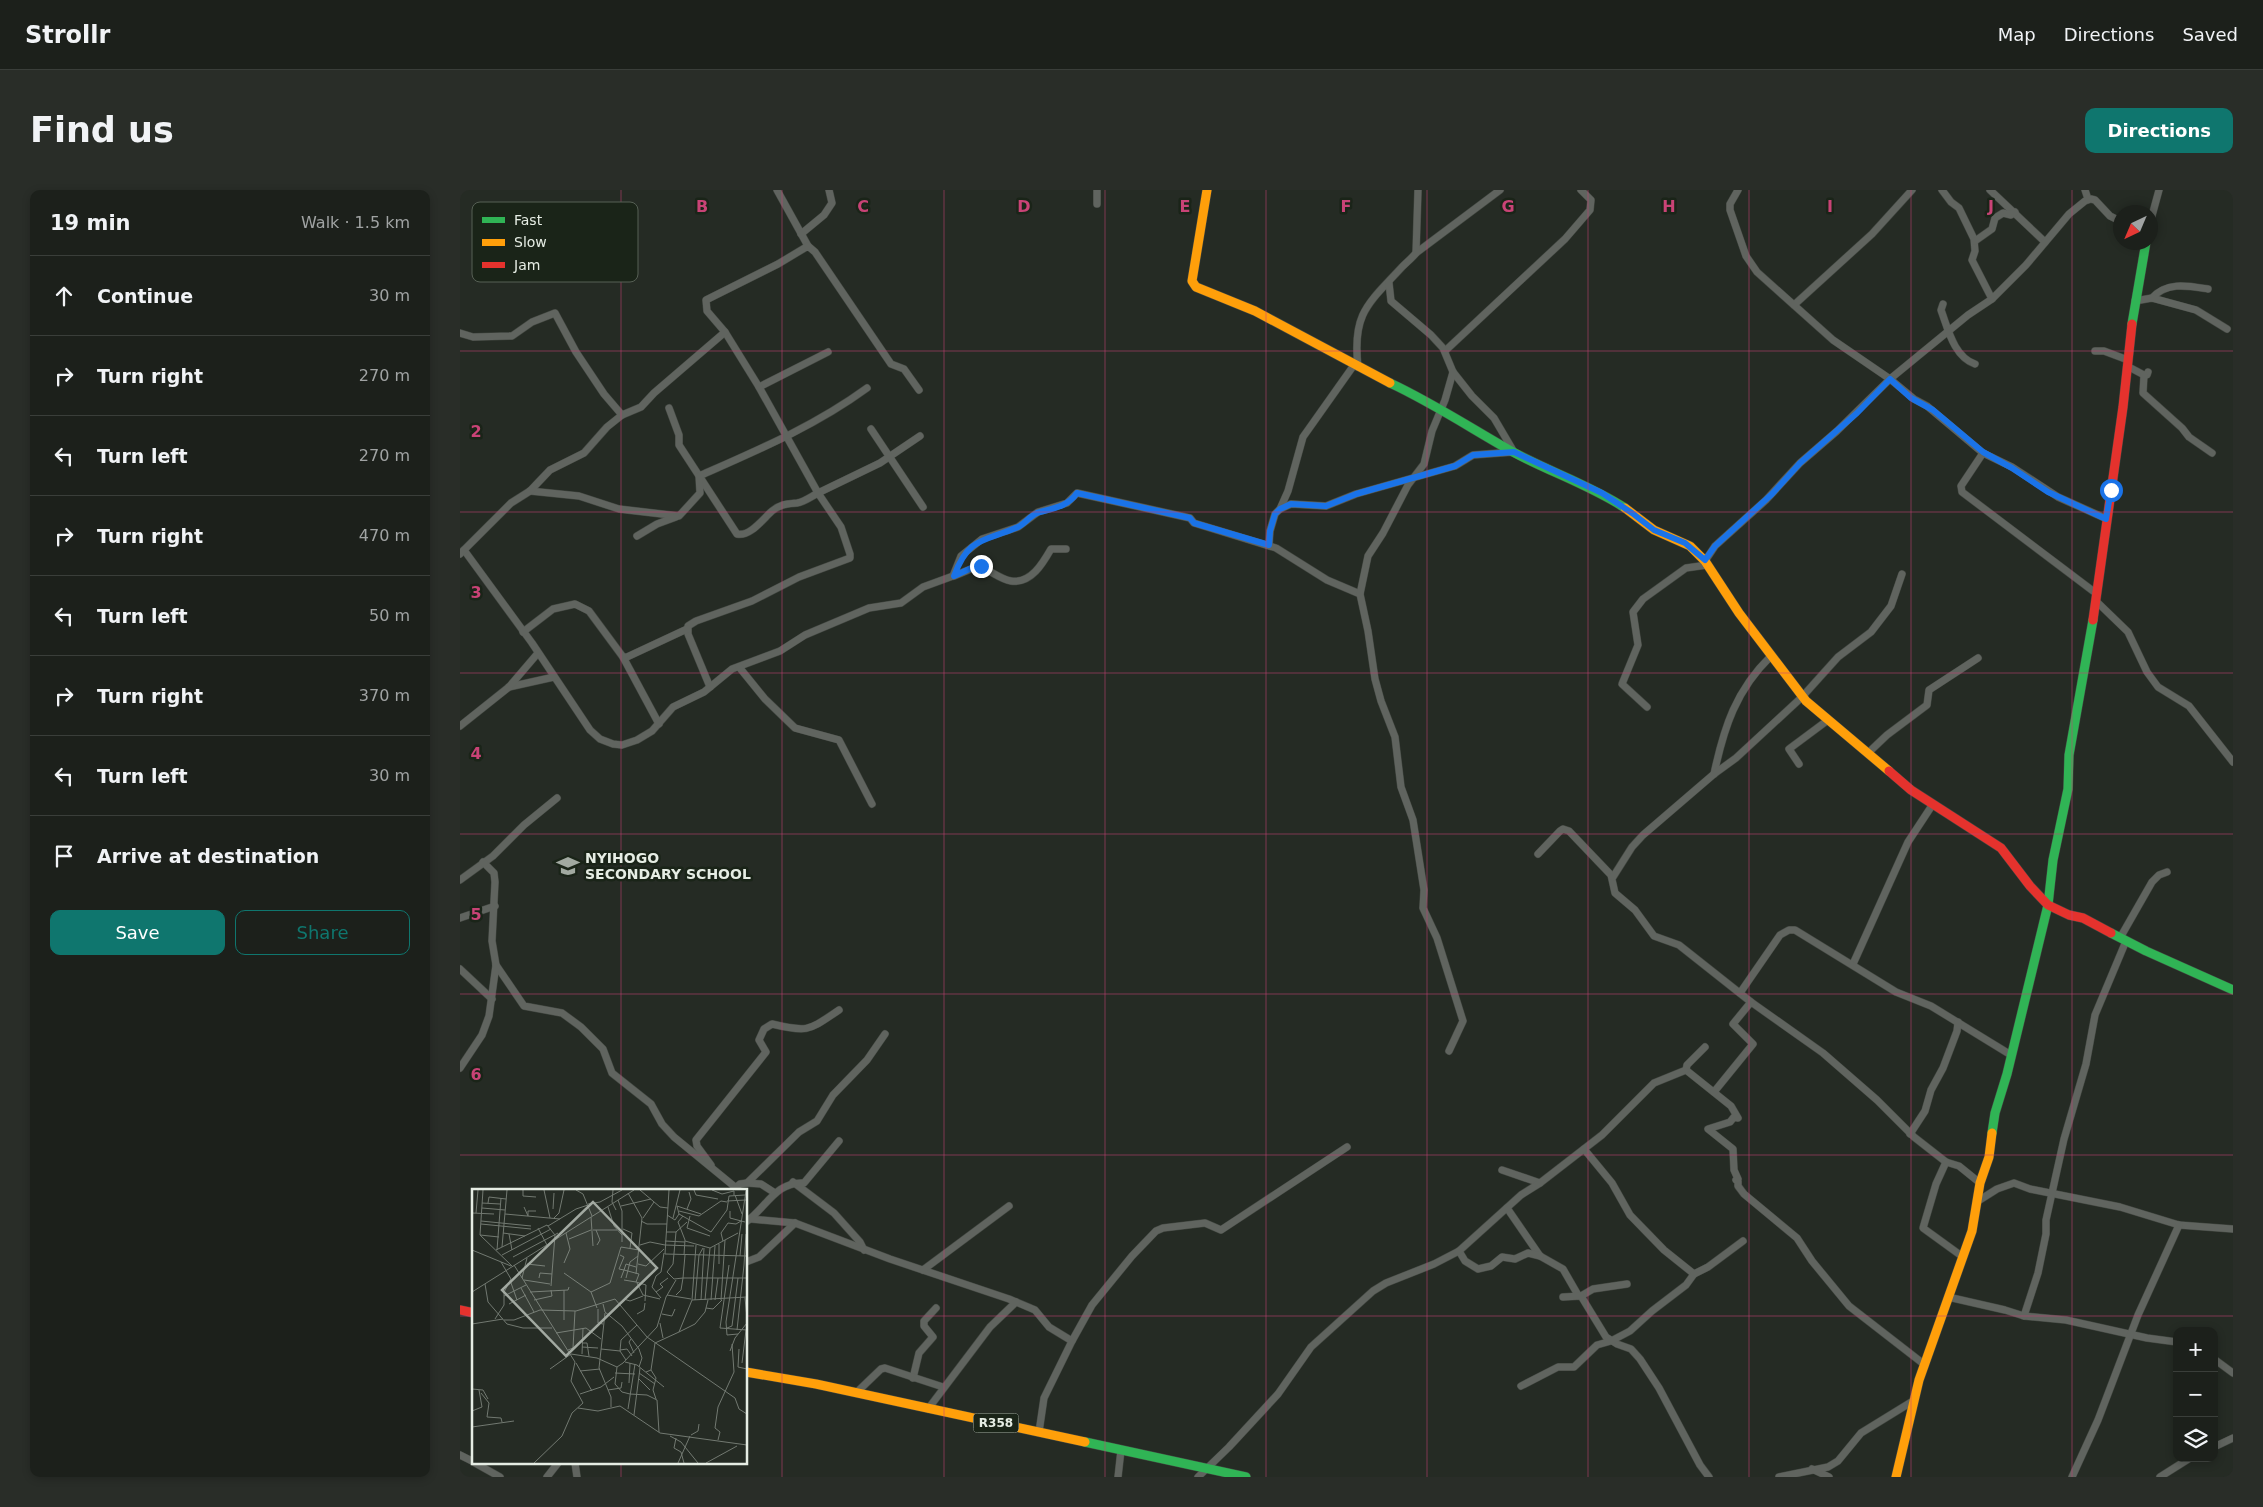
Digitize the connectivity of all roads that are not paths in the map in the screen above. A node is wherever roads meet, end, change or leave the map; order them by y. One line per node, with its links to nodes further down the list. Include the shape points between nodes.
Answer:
1 (777, 190): 19 (street)
2 (829, 190): 19 (street, via 832,203 824,215)
3 (1097, 190): 15 (street)
4 (1207, 190): 41 (street, via 1192,281 1194,286 1255,311)
5 (1418, 190): 24 (street)
6 (1500, 190): 24 (street)
7 (1582, 190): 36 (street, via 1591,200 1590,210 1565,239)
8 (1738, 190): 31 (street, via 1730,210 1746,256 1756,272)
9 (1912, 190): 31 (street, via 1872,234)
10 (1942, 190): 20 (street, via 1959,208)
11 (1990, 190): 17 (street)
12 (2085, 190): 14 (street)
13 (2159, 190): 16 (street)
14 (2088, 199): 18 (street, via 2095,200); 21 (street, via 2069,214)
15 (1098, 204)
16 (2155, 205)
17 (2015, 212): 20 (street, via 1998,216 1992,229); 21 (street)
18 (2113, 218)
19 (801, 234): 22 (street)
20 (1975, 241): 28 (street, via 1972,260)
21 (2045, 242): 28 (street)
22 (808, 246): 34 (street, via 706,300 707,311); 46 (street, via 890,364 904,369)
23 (2145, 250): 29 (street)
24 (1416, 253): 25 (street)
25 (1389, 283): 36 (street, via 1393,304); 41 (street, via 1370,301 1360,320 1355,342)
26 (2208, 289): 27 (street, via 2182,284 2158,290)
27 (2152, 298): 29 (street); 33 (street, via 2196,310)
28 (1992, 299): 32 (street)
29 (2135, 301): 39 (street)
30 (1943, 304): 32 (street, via 1941,310)
31 (1794, 305): 43 (street, via 1839,345)
32 (1950, 330): 40 (street, via 1958,351 1965,360); 43 (street)
33 (2227, 330)
34 (725, 332): 44 (street); 49 (street, via 641,407)
35 (460, 333): 49 (street, via 512,336 532,322 555,313 576,352)
36 (1445, 351): 42 (street)
37 (2095, 351): 39 (street, via 2104,351)
38 (828, 352): 44 (street)
39 (2128, 363): 55 (street, via 2146,374 2143,393 2189,437); 64 (street)
40 (1975, 364)
41 (1356, 366): 48 (street); 62 (street, via 1324,405 1300,442 1288,491)
42 (1453, 372): 48 (street); 53 (street, via 1494,418)
43 (1890, 379): 54 (street); 69 (street, via 1715,546)
44 (759, 387): 52 (street)
45 (867, 388): 52 (street, via 838,410)
46 (919, 390)
47 (668, 408): 57 (street, via 679,435 679,445)
48 (1442, 409): 53 (street); 58 (street, via 1432,431 1424,464)
49 (622, 415): 59 (street, via 584,453 550,470)
50 (871, 429): 56 (street)
51 (920, 436): 56 (street)
52 (787, 437): 57 (street); 60 (street)
53 (1514, 452): 58 (street, via 1473,455 1455,466); 69 (street, via 1602,493 1654,530 1685,543)
54 (1983, 452): 64 (street, via 2048,492); 73 (street, via 1961,486 1962,492)
55 (2212, 452)
56 (889, 455): 60 (street, via 880,463); 61 (street)
57 (699, 476): 60 (street, via 740,535 759,525 782,505 798,503); 63 (street, via 700,493)
58 (1413, 478): 62 (street, via 1326,506 1300,503); 72 (street, via 1368,556)
59 (530, 492): 63 (street, via 578,496 619,509); 68 (street, via 506,507)
60 (818, 493): 74 (street, via 841,527 850,558 799,577 752,601 696,621)
61 (923, 507)
62 (1280, 509): 66 (street, via 1272,522)
63 (679, 516): 65 (street)
64 (2106, 519): 73 (street)
65 (637, 536)
66 (1269, 545): 71 (street, via 1194,523 1190,518 1077,493 1068,503 1038,512 1018,527 982,539 961,556); 72 (street, via 1327,580)
67 (1066, 548): 71 (street, via 1051,548 1032,576 1015,581 978,566)
68 (462, 552): 75 (street)
69 (1706, 563): 77 (street); 85 (street, via 1686,568 1643,599 1633,612 1638,645 1622,684)
70 (1902, 574): 84 (street, via 1891,606 1871,632 1838,656)
71 (954, 576): 80 (street, via 923,587 902,603 869,608 805,634 780,651)
72 (1360, 594): 116 (street, via 1375,679 1395,738 1401,787 1413,820 1424,890 1423,908 1437,938 1463,1018)
73 (2097, 598): 90 (street, via 2128,632 2146,672 2158,687 2190,706); 101 (street)
74 (686, 629): 78 (street); 83 (street)
75 (523, 632): 76 (street); 78 (street, via 553,609 575,604 589,611)
76 (538, 653): 81 (street); 82 (street)
77 (1771, 656): 84 (street); 92 (street, via 1753,674 1734,705)
78 (623, 657): 87 (street)
79 (1978, 658): 89 (street, via 1929,690 1927,704)
80 (739, 667): 83 (street, via 727,672); 94 (street, via 764,699 794,728 839,740)
81 (554, 677): 82 (street); 87 (street, via 590,730 600,739 622,745 642,738)
82 (508, 687): 88 (street)
83 (710, 687): 87 (street, via 678,704)
84 (1802, 697): 86 (street); 92 (street)
85 (1647, 707)
86 (1828, 720): 89 (street); 91 (street, via 1789,749)
87 (659, 724)
88 (460, 726)
89 (1868, 753): 95 (street, via 1911,790)
90 (2233, 762)
91 (1799, 764)
92 (1714, 774): 99 (street, via 1643,835)
93 (558, 798): 97 (street)
94 (872, 804)
95 (1933, 804): 101 (street, via 2000,848); 105 (street, via 1908,842)
96 (1538, 854): 99 (street, via 1560,831 1566,829)
97 (483, 862): 100 (street); 102 (street, via 494,873)
98 (2167, 872): 104 (street, via 2154,879)
99 (1613, 877): 109 (street, via 1615,893 1635,910 1650,933 1660,940 1679,945)
100 (460, 880)
101 (2048, 905): 104 (street, via 2083,918); 117 (street)
102 (495, 906): 103 (street); 106 (street, via 492,941)
103 (460, 918)
104 (2123, 940): 108 (street); 133 (street, via 2095,1015)
105 (1853, 964): 109 (street, via 1795,930 1789,930 1780,935); 113 (street, via 1896,992 1931,1006)
106 (496, 965): 110 (street); 127 (street, via 524,1006 567,1016 591,1035 605,1053 612,1073 651,1104 662,1124)
107 (460, 968): 110 (street)
108 (2233, 990)
109 (1740, 993): 111 (street)
110 (492, 999): 118 (street, via 486,1028)
111 (1751, 1002): 120 (street, via 1733,1024 1753,1044); 121 (street, via 1822,1053 1877,1100)
112 (839, 1010): 127 (street, via 809,1029 771,1024 762,1031 759,1040 766,1052 696,1140)
113 (1958, 1022): 117 (street); 121 (street, via 1925,1111)
114 (885, 1034): 128 (street, via 867,1060 833,1095 817,1121 799,1132)
115 (1705, 1047): 119 (street)
116 (1449, 1051)
117 (2011, 1055): 131 (street, via 1995,1113 1989,1157)
118 (460, 1068)
119 (1686, 1070): 120 (street); 124 (street, via 1654,1083 1610,1128)
120 (1714, 1092): 162 (street, via 1733,1107 1738,1118 1708,1129 1733,1149 1738,1186 1797,1238 1849,1306)
121 (1910, 1134): 125 (street)
122 (839, 1142): 129 (street, via 804,1183)
123 (1347, 1147): 158 (street, via 1221,1230 1205,1222 1158,1230 1096,1300)
124 (1584, 1149): 130 (street); 149 (street, via 1612,1183 1630,1215 1664,1250)
125 (1946, 1162): 131 (street, via 1959,1166); 146 (street, via 1922,1228)
126 (1502, 1170): 130 (street)
127 (716, 1172): 132 (street)
128 (747, 1182): 132 (street); 134 (street, via 760,1184)
129 (792, 1182): 134 (street); 143 (street, via 834,1213)
130 (1540, 1183): 137 (street, via 1520,1195)
131 (1980, 1183): 135 (street)
132 (734, 1189)
133 (2054, 1192): 135 (street, via 2014,1183); 140 (street); 156 (street, via 2038,1272)
134 (775, 1193): 138 (street)
135 (1978, 1201): 146 (street)
136 (1009, 1206): 148 (street)
137 (1507, 1208): 144 (street); 145 (street)
138 (749, 1220): 139 (street)
139 (795, 1223): 143 (street); 147 (street, via 759,1257)
140 (2179, 1225): 141 (street); 157 (street)
141 (2233, 1229)
142 (1743, 1241): 149 (street)
143 (864, 1250): 148 (street)
144 (1458, 1251): 145 (street, via 1465,1261 1478,1269 1491,1266 1502,1257 1515,1259 1528,1253); 181 (street, via 1386,1283 1368,1296 1311,1347 1278,1394 1229,1448)
145 (1540, 1256): 151 (street, via 1563,1269)
146 (1963, 1257): 153 (street)
147 (748, 1261)
148 (923, 1270): 154 (street)
149 (1694, 1274): 160 (street, via 1686,1285 1630,1331)
150 (1627, 1284): 151 (street, via 1593,1289)
151 (1579, 1295): 152 (street); 160 (street)
152 (1563, 1297)
153 (1948, 1297): 156 (street); 162 (street)
154 (1016, 1302): 158 (street, via 1035,1310 1049,1327); 167 (street, via 990,1327)
155 (936, 1308): 165 (street, via 924,1320 932,1338 919,1353)
156 (2024, 1316): 157 (street, via 2066,1320)
157 (2131, 1333): 159 (street); 193 (street)
158 (1072, 1341): 171 (street, via 1044,1398)
159 (2173, 1341)
160 (1611, 1342): 166 (street, via 1597,1345 1574,1367 1558,1367); 189 (street, via 1631,1349 1637,1355)
161 (2218, 1362): 164 (street)
162 (1925, 1365): 169 (street)
163 (748, 1372): 168 (street, R358)
164 (2233, 1373)
165 (912, 1378): 167 (street); 168 (street, via 881,1369)
166 (1520, 1386)
167 (943, 1387): 170 (street)
168 (856, 1393): 170 (street, R358)
169 (1913, 1401): 182 (street, via 1861,1433 1838,1461 1828,1467); 192 (street)
170 (928, 1409): 171 (street, R358)
171 (1039, 1432): 174 (street, R358)
172 (2233, 1438): 173 (street)
173 (2218, 1445)
174 (1121, 1450): 181 (street, R358); 186 (street)
175 (460, 1455): 176 (street)
176 (472, 1461)
177 (2184, 1462): 194 (street)
178 (477, 1464): 183 (street)
179 (557, 1464): 184 (street)
180 (575, 1464): 185 (street)
181 (1206, 1468): 187 (street); 188 (street, R358)
182 (1811, 1469): 190 (street); 191 (street)
183 (500, 1477)
184 (547, 1477)
185 (577, 1477)
186 (1118, 1477)
187 (1198, 1477)
188 (1246, 1477)
189 (1709, 1477)
190 (1778, 1477)
191 (1829, 1477)
192 (1896, 1477)
193 (2072, 1477)
194 (2160, 1477)

